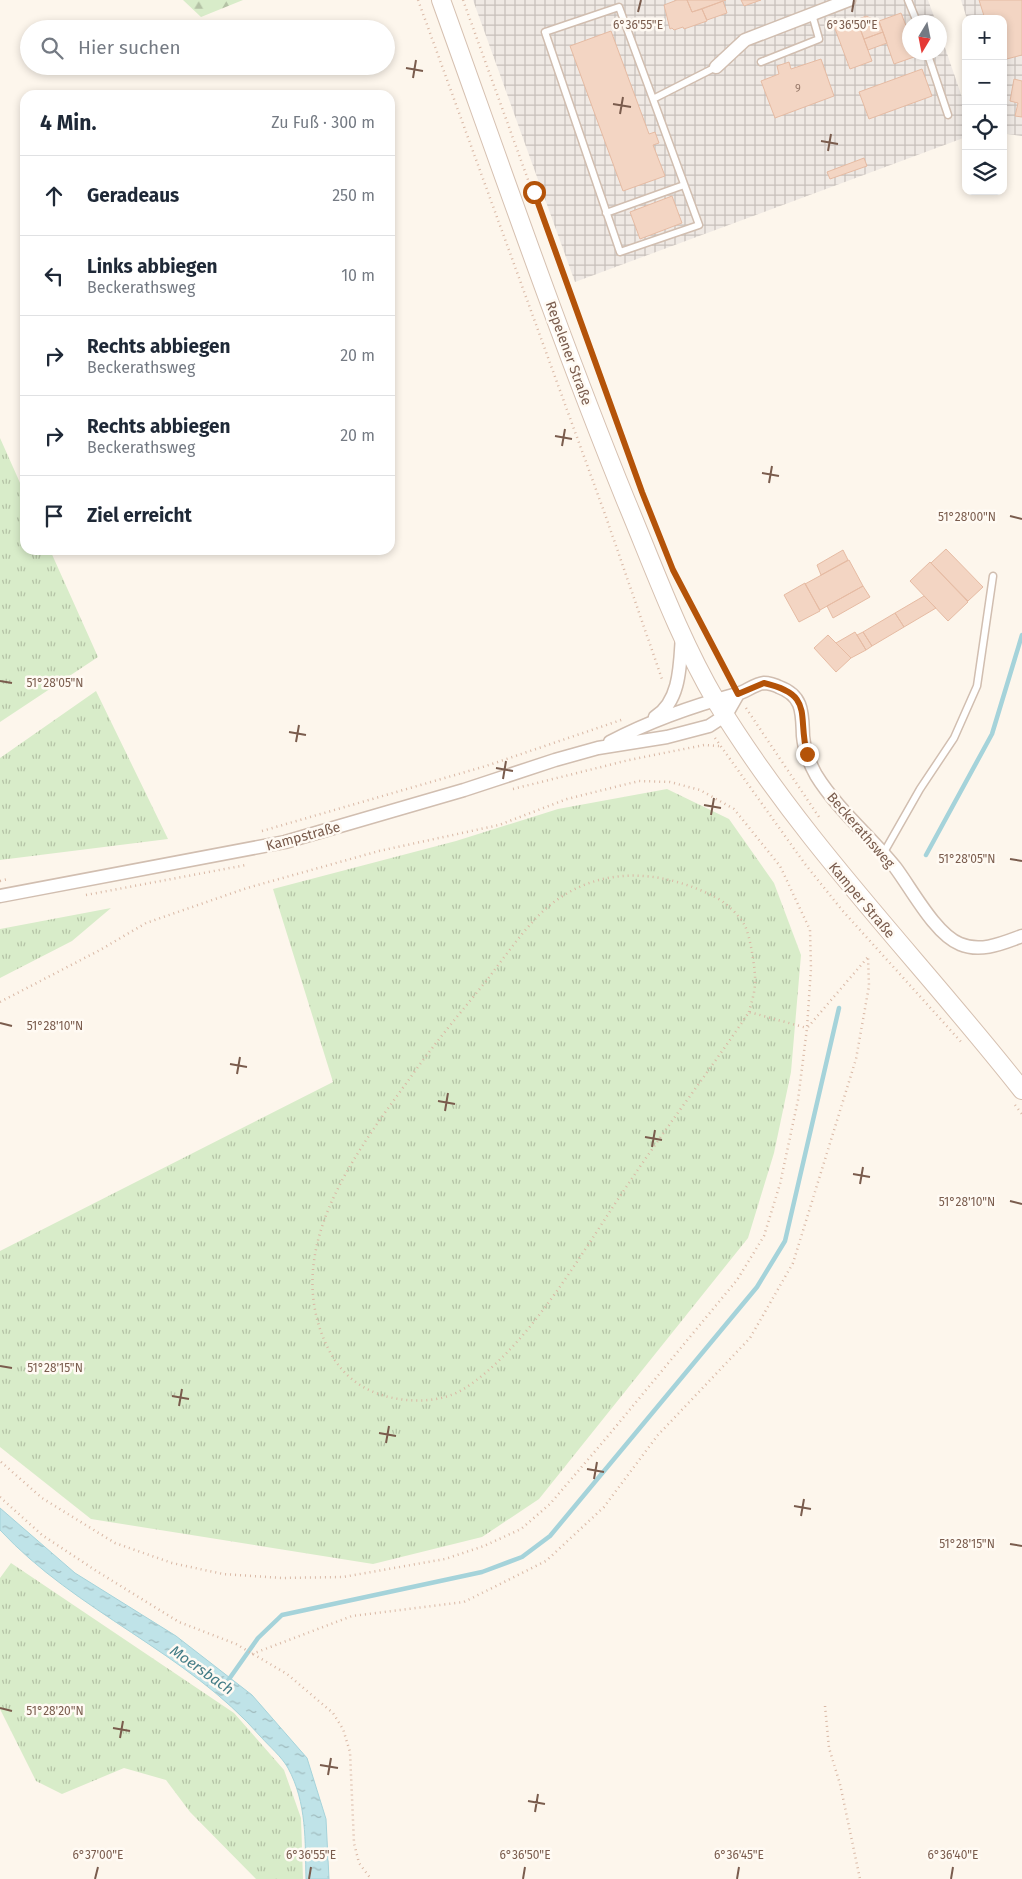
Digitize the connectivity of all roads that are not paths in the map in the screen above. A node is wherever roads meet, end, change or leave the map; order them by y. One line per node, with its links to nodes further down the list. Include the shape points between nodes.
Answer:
1 (442, 0): 14 (main road, Repelener Straße, via 594,422)
2 (849, 0): 4 (street)
3 (908, 0): 5 (lane)
4 (812, 14): 7 (lane, via 819,39); 8 (street, via 745,40)
5 (914, 15)
6 (930, 60): 10 (lane)
7 (761, 62)
8 (716, 67): 9 (lane)
9 (653, 99): 11 (lane); 12 (lane, via 619,7 545,32)
10 (948, 115)
11 (684, 186): 12 (lane); 12 (lane, via 699,225 620,252)
12 (606, 212)
13 (993, 576): 20 (lane, via 976,686 954,738)
14 (682, 633): 16 (main road, Repelener Straße); 18 (street, Kampstraße, via 679,675 670,702 664,711)
15 (738, 694): 16 (street, Beckerathsweg); 17 (street); 20 (street, Beckerathsweg, via 764,683 792,693 802,709 803,738 816,774)
16 (715, 699): 17 (main road, Kamper Straße); 18 (street, Kampstraße)
17 (726, 715): 19 (street, Kampstraße, via 709,726 667,737); 23 (main road, Kamper Straße, via 770,783 826,858)
18 (634, 730): 19 (street, Kampstraße)
19 (598, 748): 21 (street, Kampstraße, via 285,842)
20 (883, 854): 22 (street, Beckerathsweg, via 950,939 977,948 998,945)
21 (0, 896)
22 (1022, 936)
23 (1017, 1095)

